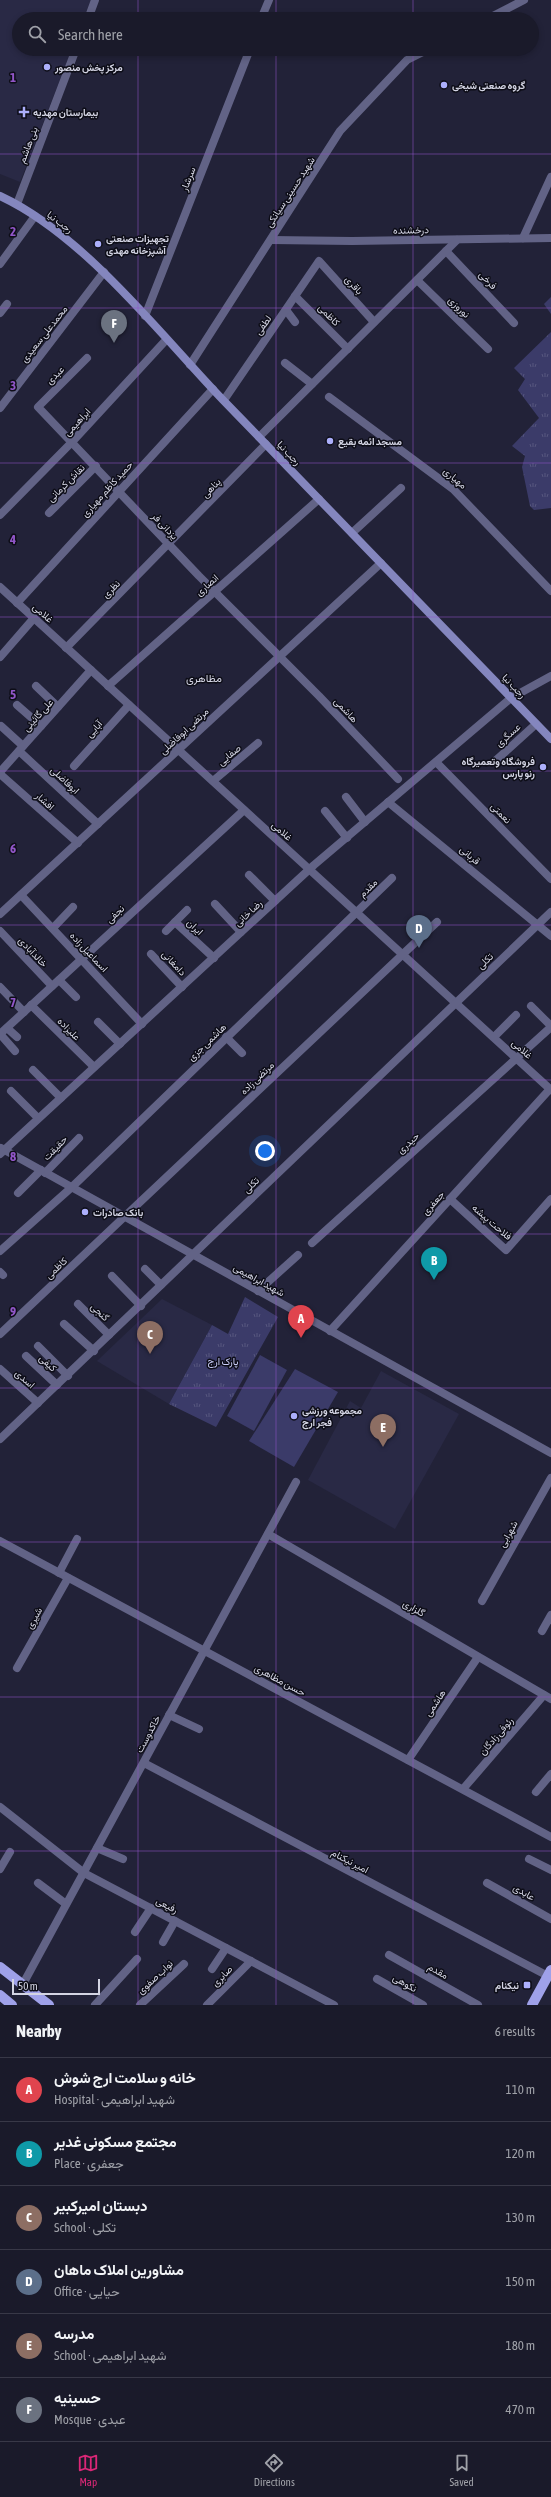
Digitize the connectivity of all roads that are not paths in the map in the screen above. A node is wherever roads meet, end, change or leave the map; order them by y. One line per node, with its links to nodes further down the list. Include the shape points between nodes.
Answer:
1 (95, 0): 4 (street)
2 (269, 0): 5 (street)
3 (524, 0): 6 (street)
4 (91, 12)
5 (264, 12)
6 (501, 12)
7 (73, 56): 12 (street, بنی هاشم)
8 (247, 56): 27 (street, سرشار)
9 (415, 56): 16 (street, شهید حسینی سیانکی, via 407,60 340,131)
10 (551, 177): 14 (street)
11 (0, 196): 12 (main road, رجب نیا)
12 (17, 204): 13 (main road, رجب نیا)
13 (35, 216): 20 (street); 21 (main road, رجب نیا)
14 (523, 238): 15 (street, درخشنده); 17 (street, درخشنده)
15 (551, 238)
16 (271, 240): 17 (street, درخشنده); 36 (street, شهید حسینی سیانکی)
17 (457, 240): 18 (street)
18 (446, 251): 22 (street); 30 (street, فرخی)
19 (319, 261): 23 (street, لطفی); 29 (street, باقری)
20 (0, 264)
21 (104, 272): 27 (main road, رجب نیا); 42 (street, محمدعلی سعیدی)
22 (416, 280): 29 (street); 32 (street, نوروزی)
23 (295, 296): 25 (street, لطفی); 33 (street, کاظمی)
24 (7, 304): 26 (street)
25 (286, 310): 28 (street); 40 (street, لطفی)
26 (0, 313)
27 (145, 316): 31 (main road, رجب نیا)
28 (295, 322)
29 (374, 322): 33 (street)
30 (514, 323)
31 (166, 340): 36 (main road, رجب نیا); 44 (street, ابراهیمی)
32 (488, 348)
33 (348, 349): 37 (street)
34 (87, 358): 41 (street, عبدی)
35 (285, 363): 37 (street)
36 (190, 365): 38 (main road, رجب نیا)
37 (312, 384): 43 (street)
38 (213, 389): 40 (main road, رجب نیا); 48 (street, حمید کاظم مهیاری)
39 (329, 397): 56 (street, مهیاری, via 453,489)
40 (224, 400): 43 (main road, رجب نیا)
41 (38, 406): 44 (street, یزدانی فر)
42 (0, 408)
43 (259, 437): 45 (main road, رجب نیا)
44 (72, 442): 46 (street, یزدانی فر); 51 (street, ابراهیمی)
45 (266, 444): 49 (main road, رجب نیا); 53 (street, پناهی)
46 (96, 466): 48 (street, یزدانی فر); 50 (street, نقاش کرمانی)
47 (401, 488): 52 (street)
48 (119, 490): 53 (street, یزدانی فر); 58 (street, حمید کاظم مهیاری)
49 (319, 499): 52 (main road, رجب نیا); 57 (street, انصاری)
50 (50, 513)
51 (0, 515)
52 (352, 533): 54 (main road, رجب نیا)
53 (169, 545): 57 (street, یزدانی فر); 60 (street, نظری)
54 (381, 563): 62 (street, مرتضی ابوفاضلی); 67 (main road, رجب نیا)
55 (0, 587): 58 (street, غلامی)
56 (551, 591)
57 (214, 592): 62 (street, یزدانی فر); 66 (street, انصاری)
58 (17, 603): 59 (street, غلامی)
59 (34, 618): 60 (street, غلامی); 61 (street)
60 (66, 648): 63 (street, غلامی)
61 (0, 657)
62 (279, 657): 77 (street, مرتضی ابوفاضلی); 82 (street, هاشمی)
63 (91, 670): 66 (street, غلامی); 70 (street, علی گائینی)
64 (551, 676): 67 (street, رضا خانی)
65 (36, 686): 70 (street)
66 (108, 686): 69 (street, غلامی)
67 (511, 698): 71 (main road, رجب نیا); 78 (street, رضا خانی)
68 (17, 704): 73 (street)
69 (129, 705): 77 (street, غلامی); 80 (street, آبایی)
70 (58, 707): 73 (street, علی گائینی)
71 (536, 724): 74 (main road, رجب نیا); 79 (street, عسگری)
72 (1, 726): 76 (street, ابوفاضلی)
73 (41, 726): 76 (street, علی گائینی)
74 (551, 739)
75 (258, 743): 83 (street, صفایی)
76 (21, 748): 81 (street, علی گائینی); 89 (street, ابوفاضلی)
77 (178, 750): 83 (street, غلامی); 89 (street, مرتضی ابوفاضلی)
78 (436, 762): 85 (street, رضا خانی); 95 (street, نعمتی)
79 (494, 762)
80 (74, 766)
81 (0, 773): 91 (street, افشار)
82 (398, 779)
83 (213, 781): 86 (street, غلامی)
84 (346, 797): 88 (street)
85 (388, 802): 88 (street, رضا خانی); 106 (street, قربانی)
86 (244, 810): 92 (street, غلامی); 115 (street, نجفی)
87 (325, 811): 90 (street)
88 (366, 822): 90 (street, رضا خانی)
89 (98, 824): 91 (street, مرتضی ابوفاضلی)
90 (347, 838): 92 (street, رضا خانی)
91 (78, 843): 96 (street, مرتضی ابوفاضلی)
92 (309, 869): 97 (street, رضا خانی); 101 (street, غلامی)
93 (249, 875): 97 (street)
94 (392, 878): 101 (street, مقدم)
95 (551, 879)
96 (21, 895): 103 (street, مرتضی ابوفاضلی); 107 (street, اسماعیل زاده)
97 (275, 901): 110 (street, رضا خانی)
98 (215, 904): 110 (street)
99 (73, 907): 107 (street)
100 (187, 910): 104 (street, ایران)
101 (357, 912): 113 (street, غلامی); 131 (street, هاشمی جزی)
102 (551, 912): 106 (street, تکلی)
103 (0, 914)
104 (175, 922): 109 (street); 114 (street, ایران)
105 (437, 922): 113 (street, مرتضی زاده)
106 (537, 925): 111 (street, قربانی); 121 (street, تکلی)
107 (52, 928): 115 (street, اسماعیل زاده)
108 (0, 931): 117 (street, خالدآبادی)
109 (166, 931)
110 (241, 932): 114 (street, رضا خانی)
111 (551, 936)
112 (151, 954): 119 (street, دامغانی)
113 (403, 954): 121 (street, غلامی); 150 (street, مرتضی زاده)
114 (214, 958): 119 (street, رضا خانی)
115 (81, 959): 116 (street, نجفی); 127 (street, اسماعیل زاده)
116 (59, 980): 117 (street, نجفی); 120 (street)
117 (52, 986): 122 (street, نجفی)
118 (0, 987): 124 (street)
119 (182, 987): 127 (street, رضا خانی)
120 (76, 997)
121 (456, 1003): 132 (street, غلامی); 153 (street, تکلی)
122 (31, 1005): 124 (street, نجفی); 137 (street, علیزاده)
123 (531, 1006): 128 (street)
124 (24, 1012): 129 (street, نجفی)
125 (516, 1015): 132 (street)
126 (98, 1022): 133 (street)
127 (142, 1024): 133 (street, رضا خانی)
128 (551, 1027): 136 (street, حیدری)
129 (2, 1030): 130 (street); 134 (street)
130 (17, 1037)
131 (226, 1037): 135 (street); 146 (street, هاشمی جزی)
132 (494, 1037): 136 (street, غلامی)
133 (120, 1044): 137 (street, رضا خانی)
134 (15, 1051)
135 (242, 1053)
136 (518, 1059): 139 (street, غلامی); 151 (street, حیدری)
137 (94, 1068): 141 (street, رضا خانی)
138 (33, 1070): 141 (street)
139 (550, 1086): 148 (street, جعفری)
140 (11, 1091): 142 (street)
141 (60, 1098): 142 (street, رضا خانی)
142 (38, 1118): 144 (street, رضا خانی)
143 (79, 1138): 145 (street, حقیقت)
144 (1, 1150): 145 (street, شهید ابراهیمی)
145 (43, 1171): 146 (street, شهید ابراهیمی); 147 (street)
146 (72, 1187): 150 (street, شهید ابراهیمی); 152 (street, هاشمی جزی)
147 (18, 1193)
148 (450, 1199): 149 (street, فلاحت پیشه, via 506,1250); 162 (street, جعفری)
149 (551, 1199)
150 (125, 1217): 153 (street, شهید ابراهیمی); 163 (street, کاظمی)
151 (312, 1242)
152 (0, 1251)
153 (193, 1255): 157 (street, تکلی); 158 (street, شهید ابراهیمی)
154 (298, 1255): 158 (street)
155 (145, 1269): 157 (street)
156 (112, 1276): 160 (street)
157 (161, 1285): 160 (street, تکلی)
158 (258, 1291): 162 (street, شهید ابراهیمی)
159 (78, 1304): 164 (street, گنجی)
160 (141, 1306): 164 (street, تکلی)
161 (64, 1324): 166 (street)
162 (330, 1331): 173 (street, شهید ابراهیمی)
163 (0, 1334)
164 (109, 1335): 166 (street, تکلی)
165 (38, 1346): 169 (street)
166 (94, 1351): 169 (street, تکلی)
167 (26, 1356): 170 (street, کیفی)
168 (0, 1369): 171 (street, اسدی)
169 (68, 1376): 170 (street, تکلی)
170 (57, 1385): 171 (street, تکلی)
171 (38, 1403): 172 (street, تکلی)
172 (0, 1439)
173 (551, 1453)
174 (551, 1478): 181 (street, شهرابی)
175 (296, 1482): 176 (street, خاکدوست)
176 (268, 1534): 184 (street, خاکدوست); 185 (street, گلزاری)
177 (77, 1539): 179 (street)
178 (0, 1541): 179 (street, حسن مظاهری)
179 (59, 1573): 180 (street, حسن مظاهری)
180 (68, 1578): 184 (street, حسن مظاهری); 186 (street, شیری)
181 (482, 1601)
182 (551, 1615): 183 (street)
183 (542, 1631)
184 (204, 1651): 188 (street, خاکدوست); 190 (street, حسن مظاهری)
185 (478, 1657): 187 (street, گلزاری); 190 (street, هاشمی)
186 (17, 1668)
187 (548, 1697): 193 (street, رئوفی زادگان)
188 (169, 1715): 189 (street); 191 (street, خاکدوست)
189 (199, 1729)
190 (408, 1760): 193 (street, حسن مظاهری)
191 (144, 1763): 197 (street, خاکدوست); 219 (street, امیر نیکنام)
192 (551, 1774): 194 (street)
193 (463, 1789): 196 (street, حسن مظاهری)
194 (536, 1792)
195 (0, 1807): 203 (street, رفیعی)
196 (551, 1837)
197 (97, 1848): 200 (street); 203 (street, خاکدوست)
198 (10, 1852): 201 (street)
199 (528, 1858): 202 (street)
200 (123, 1859)
201 (0, 1869)
202 (551, 1870)
203 (84, 1873): 206 (street, خاکدوست); 207 (street, رفیعی)
204 (38, 1883): 206 (street)
205 (487, 1883): 208 (street, عابدی)
206 (66, 1904): 221 (street, خاکدوست)
207 (151, 1908): 209 (street, رفیعی); 210 (street)
208 (551, 1919)
209 (176, 1921): 211 (street); 212 (street, رفیعی)
210 (135, 1932)
211 (163, 1942)
212 (226, 1948): 215 (street, رفیعی); 218 (street)
213 (389, 1955): 230 (street, مقدم)
214 (137, 1959): 225 (street)
215 (251, 1961): 227 (street, صابری); 228 (street, رفیعی)
216 (184, 1964): 226 (street, نواب صفوی)
217 (0, 1967): 221 (main road)
218 (212, 1969)
219 (549, 1973): 231 (main road)
220 (377, 1979): 229 (street, نکوهی)
221 (23, 1984): 224 (main road)
222 (0, 1995): 223 (main road)
223 (12, 2005)
224 (49, 2005)
225 (95, 2005)
226 (140, 2005)
227 (207, 2005)
228 (334, 2005)
229 (423, 2005)
230 (478, 2005)
231 (532, 2005)

